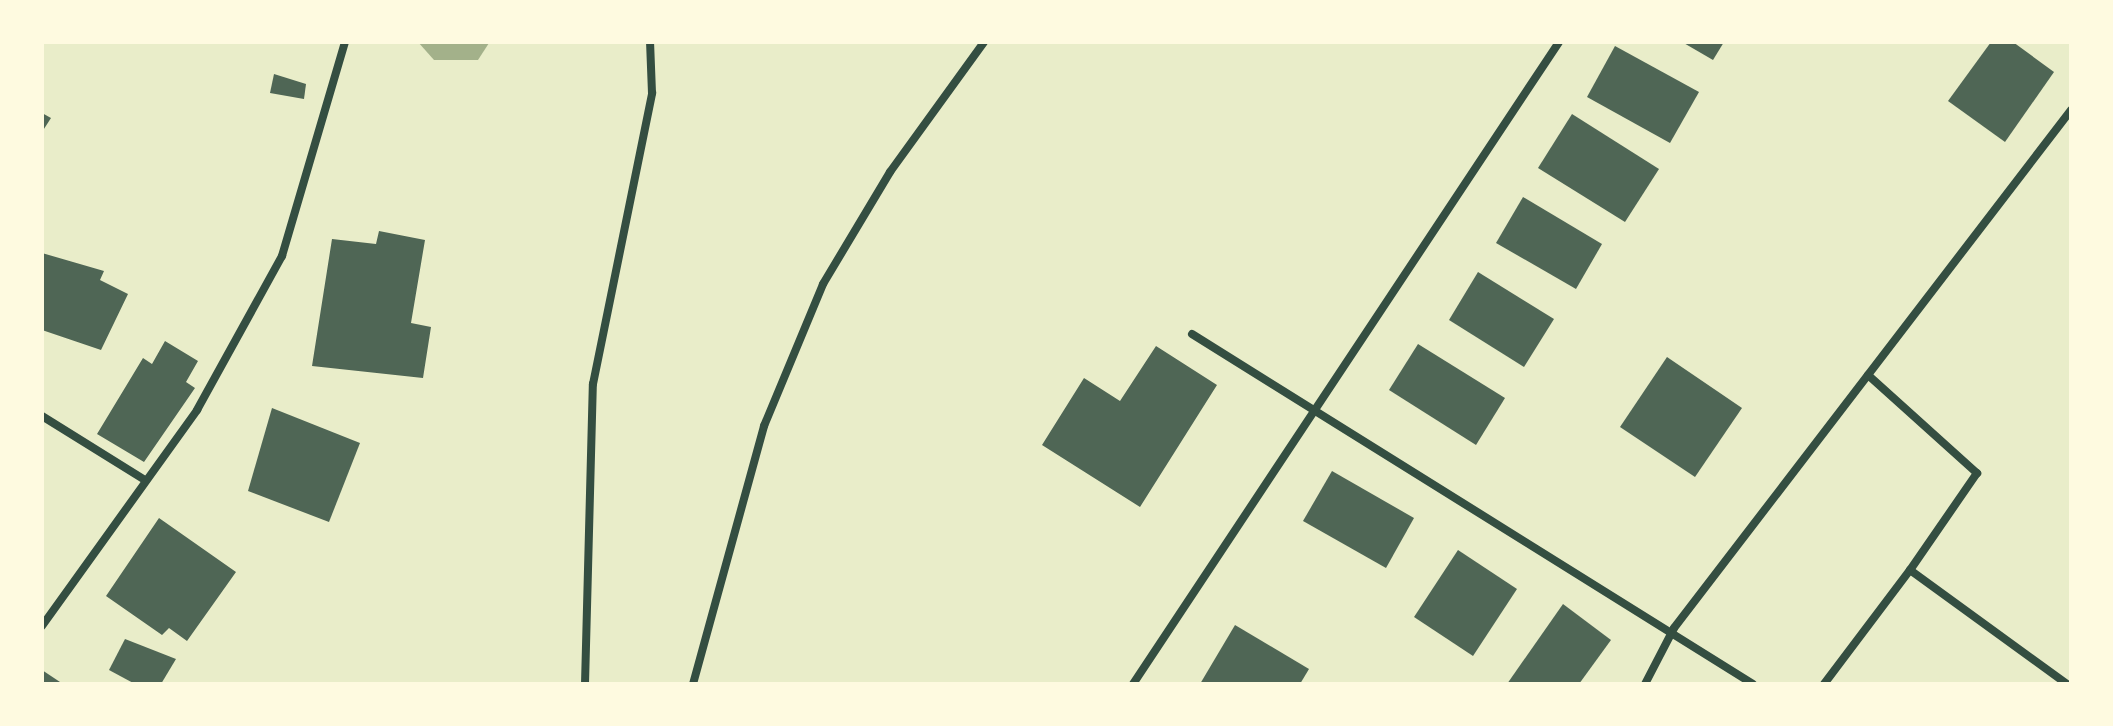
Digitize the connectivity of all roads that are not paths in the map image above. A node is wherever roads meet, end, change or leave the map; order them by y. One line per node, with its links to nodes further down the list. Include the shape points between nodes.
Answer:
1 (345, 42): 10 (street, via 282,256 197,410)
2 (650, 42): 14 (street, via 652,93 593,384)
3 (984, 42): 15 (street, via 890,172 823,284 764,426)
4 (1559, 42): 8 (street)
5 (2071, 110): 7 (street)
6 (1192, 334): 8 (street)
7 (1868, 375): 11 (street, via 1977,473); 13 (street)
8 (1309, 413): 13 (street); 16 (street)
9 (42, 416): 10 (street)
10 (145, 480): 12 (street)
11 (1910, 570): 19 (street); 20 (street)
12 (42, 626)
13 (1674, 628): 17 (street); 18 (street)
14 (585, 684)
15 (693, 684)
16 (1133, 684)
17 (1645, 684)
18 (1753, 684)
19 (1824, 684)
20 (2067, 684)

